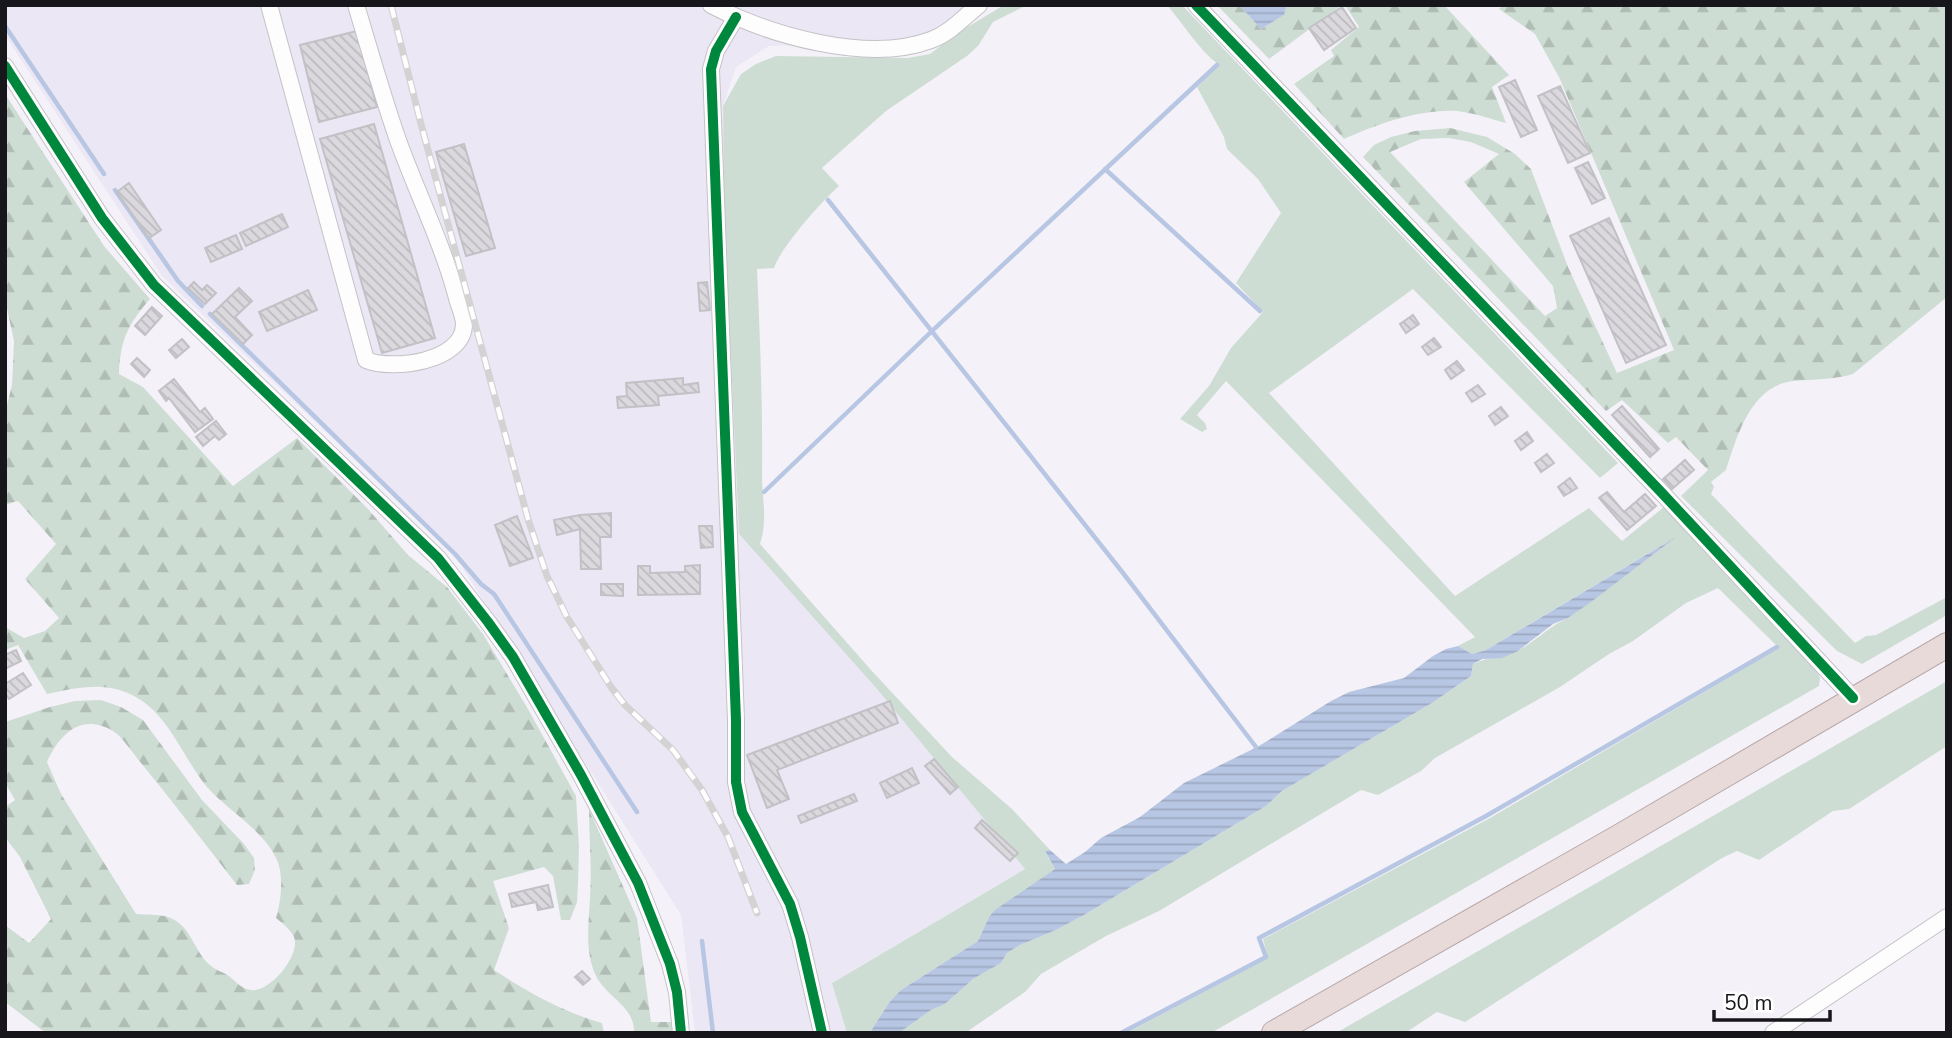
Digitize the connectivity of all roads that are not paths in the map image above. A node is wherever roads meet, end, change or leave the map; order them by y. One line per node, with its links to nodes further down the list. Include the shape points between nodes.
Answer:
1 (269, 5): 2 (street, via 366,360 401,366 442,354 454,345 464,324 452,277 399,142)
2 (356, 5)
3 (712, 5): 6 (street)
4 (979, 5): 6 (street, via 954,28 932,40 888,48 803,38)
5 (1196, 5): 9 (street)
6 (736, 18): 12 (street, via 711,69 736,782 742,812 790,904)
7 (5, 66): 11 (street, via 102,218 154,285 438,558 513,657 643,895 670,964)
8 (1947, 645): 9 (highway)
9 (1853, 698): 13 (highway, via 1606,845)
10 (1947, 917): 14 (street)
11 (681, 1033)
12 (822, 1033)
13 (1274, 1033)
14 (1773, 1033)

